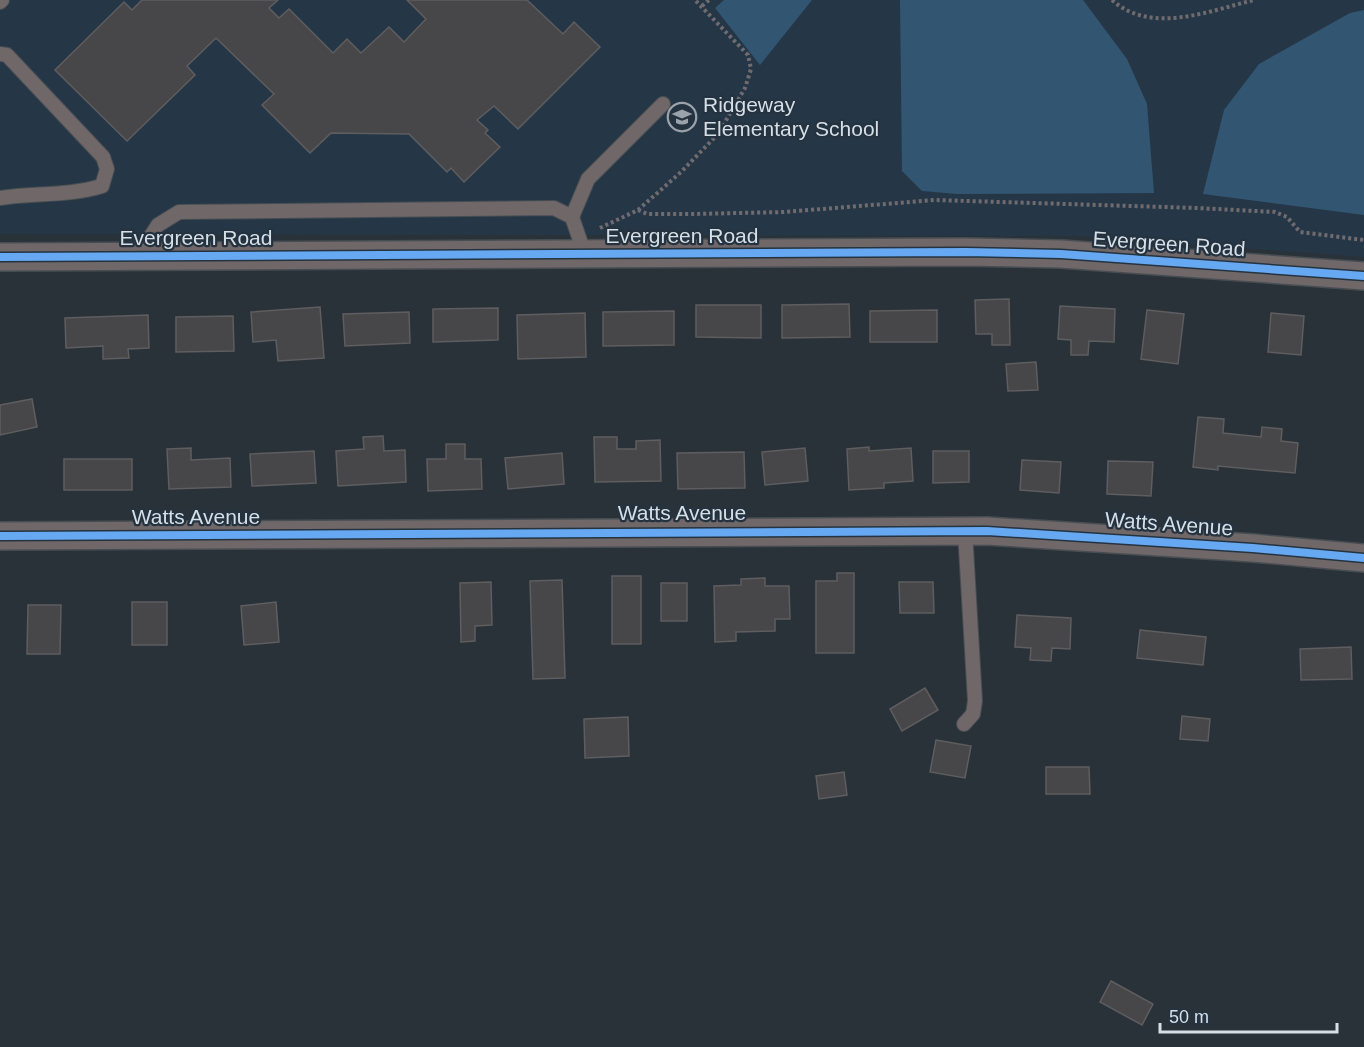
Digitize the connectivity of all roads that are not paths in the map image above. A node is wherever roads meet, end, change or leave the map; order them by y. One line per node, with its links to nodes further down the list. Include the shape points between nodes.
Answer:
1 (0, 54): 3 (lane, via 7,55 103,157 107,169 102,186 82,192)
2 (663, 104): 4 (lane, via 588,179)
3 (0, 198)
4 (572, 217): 5 (lane); 6 (lane, via 554,208 179,212 158,225)
5 (585, 255): 6 (street, Evergreen Road); 8 (street, Evergreen Road, via 1050,254)
6 (138, 256): 7 (street, Evergreen Road)
7 (0, 257)
8 (1364, 276)
9 (965, 531): 10 (street, Watts Avenue); 11 (street, Watts Avenue); 12 (lane, via 975,701 973,714)
10 (0, 536)
11 (1364, 558)
12 (964, 724)

